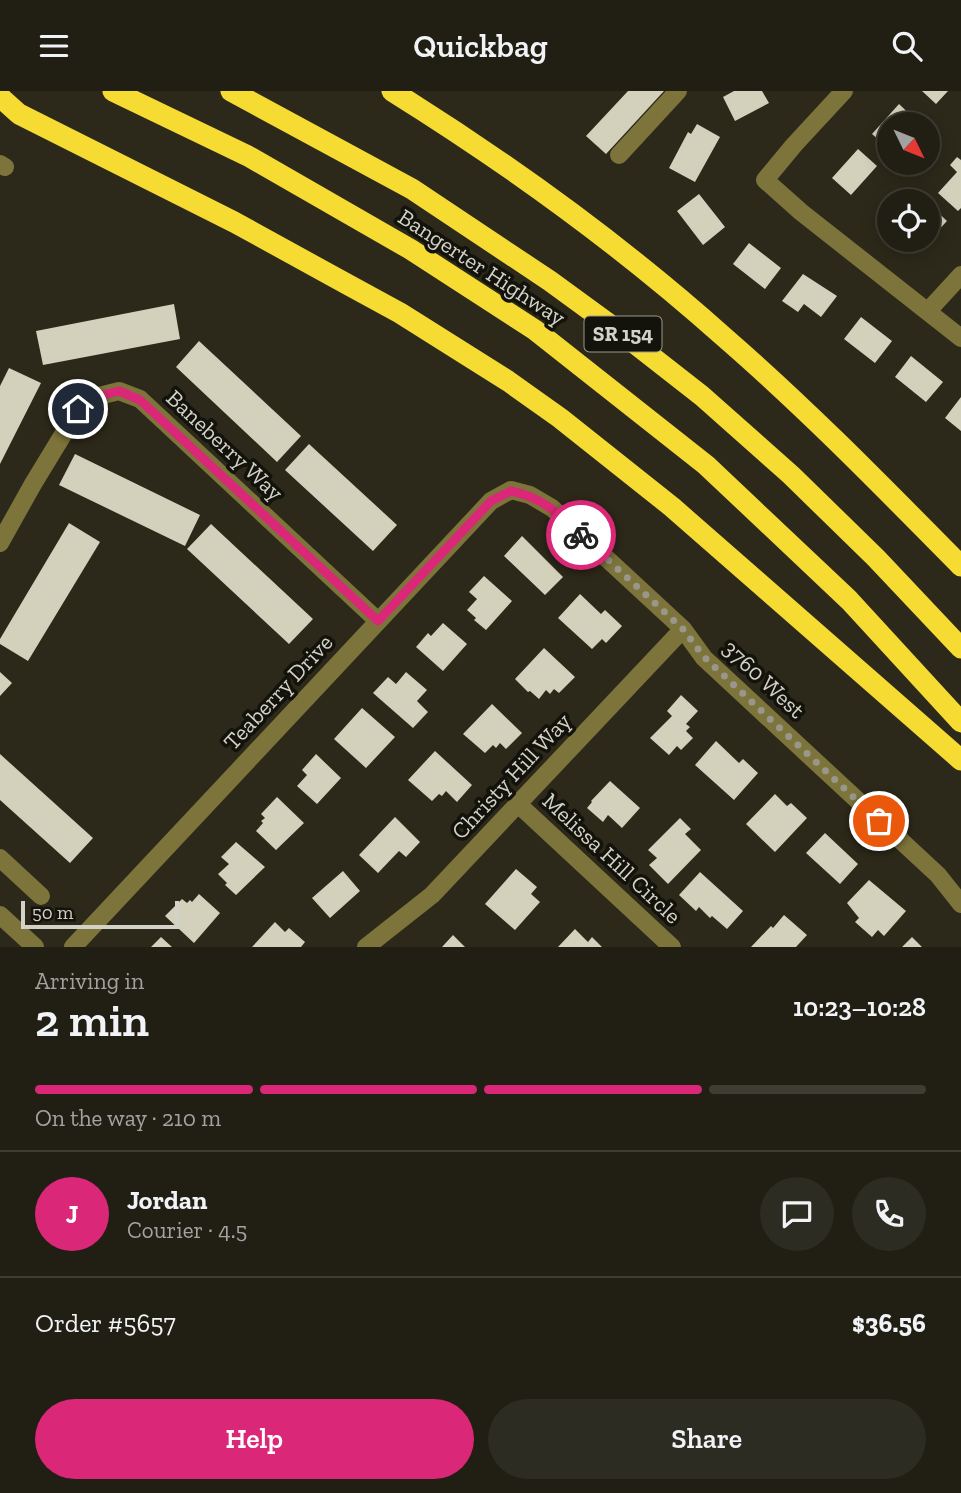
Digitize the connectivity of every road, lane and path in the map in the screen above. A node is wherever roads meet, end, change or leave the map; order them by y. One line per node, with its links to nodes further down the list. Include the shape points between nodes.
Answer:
1 (113, 91): 18 (highway, Bangerter Highway / SR 154, via 248,156 410,249 535,330 706,465 849,600)
2 (231, 91): 17 (highway, Bangerter Highway / SR 154, via 412,189 624,335 792,475)
3 (392, 91): 14 (highway, via 513,170 655,278 771,378)
4 (678, 91): 8 (street)
5 (844, 91): 10 (street, via 765,180)
6 (0, 97): 7 (highway)
7 (9, 113): 19 (highway, via 234,222 400,313 508,381 672,507)
8 (619, 155)
9 (961, 275): 10 (street)
10 (928, 311): 11 (street)
11 (961, 338)
12 (530, 495): 15 (street, Teaberry Drive, via 511,491 491,501); 16 (street, 3760 West, via 552,508)
13 (0, 543): 15 (street, Baneberry Way, via 78,409 119,391 140,400)
14 (961, 566)
15 (378, 621): 26 (street, Teaberry Drive)
16 (683, 629): 20 (street, Christy Hill Way); 23 (street, 3760 West, via 704,657 938,875)
17 (961, 648)
18 (961, 722)
19 (961, 760)
20 (518, 804): 27 (street, Christy Hill Way, via 432,895); 28 (street, Melissa Hill Circle)
21 (0, 860): 22 (street)
22 (41, 896)
23 (961, 904)
24 (0, 915): 25 (street)
25 (35, 947)
26 (73, 947)
27 (366, 947)
28 (672, 947)

